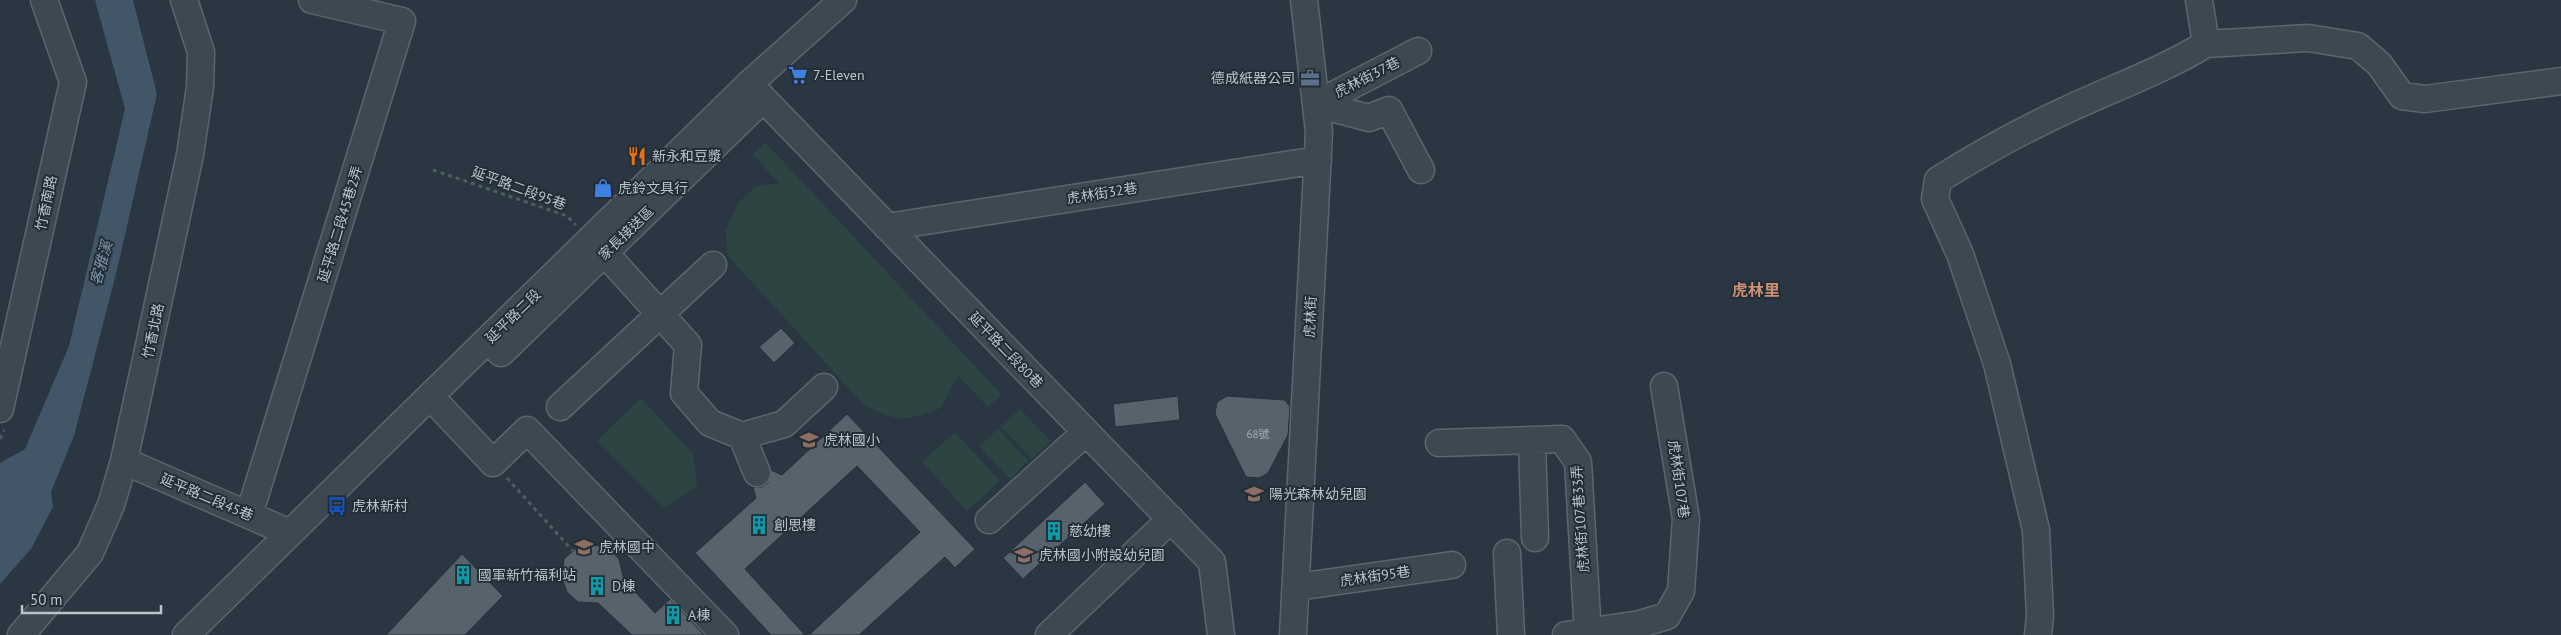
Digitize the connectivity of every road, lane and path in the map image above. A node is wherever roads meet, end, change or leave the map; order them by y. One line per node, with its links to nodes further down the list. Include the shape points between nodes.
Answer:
1 (44, 0): 23 (street, 竹香南路, via 73,82)
2 (184, 0): 28 (street, 竹香北路, via 201,52 200,87 190,155)
3 (312, 0): 31 (street, 延平路二段45巷2弄, via 402,21)
4 (842, 0): 10 (street, 延平路二段)
5 (1304, 0): 11 (street, 虎林街)
6 (2199, 0): 7 (street)
7 (2206, 44): 9 (street, via 2308,38 2358,46 2379,64 2402,96 2425,99); 48 (street, via 2152,74 1989,148 1938,180 1935,199 1960,254 1997,364 2036,530)
8 (1418, 51): 11 (street, 虎林街37巷)
9 (2561, 81)
10 (756, 92): 15 (street, 延平路二段80巷); 16 (street, 延平路二段)
11 (1316, 104): 12 (street, 虎林街); 14 (street, via 1369,118 1389,110)
12 (1318, 160): 15 (street, 虎林街32巷); 39 (street, 虎林街)
13 (433, 170): 16 (path, 延平路二段95巷, via 566,216)
14 (1420, 170)
15 (887, 227): 24 (street, 延平路二段80巷)
16 (598, 246): 18 (street); 21 (street, 延平路二段, via 488,340)
17 (713, 265): 18 (street)
18 (661, 315): 22 (street); 25 (street, via 688,345 684,394 710,423)
19 (1664, 386): 40 (street, 虎林街107巷, via 1686,519 1681,591 1668,616)
20 (824, 387): 25 (street, via 784,424)
21 (430, 396): 29 (street); 34 (street, 延平路二段)
22 (560, 407)
23 (0, 409)
24 (1086, 432): 32 (street, 延平路二段80巷); 33 (street)
25 (742, 436): 30 (street)
26 (1532, 442): 27 (street, 虎林街107巷33弄); 35 (street); 40 (street, 虎林街107巷33弄, via 1562,440 1578,462)
27 (1439, 443)
28 (124, 461): 31 (street, 延平路二段45巷); 41 (street, 竹香北路, via 111,505 90,553)
29 (493, 463): 36 (path); 43 (street, via 527,430)
30 (757, 473)
31 (249, 515): 34 (street, 延平路二段45巷)
32 (1171, 518): 44 (street); 45 (street, 延平路二段80巷, via 1212,562)
33 (989, 520)
34 (290, 533): 42 (street, 延平路二段)
35 (1535, 538)
36 (573, 551)
37 (1507, 553): 47 (street)
38 (1452, 565): 39 (street, 虎林街95巷)
39 (1298, 587): 46 (street, 虎林街)
40 (1581, 634)
41 (21, 635)
42 (186, 635)
43 (725, 635)
44 (1049, 635)
45 (1221, 635)
46 (1293, 635)
47 (1511, 635)
48 (2038, 635)

